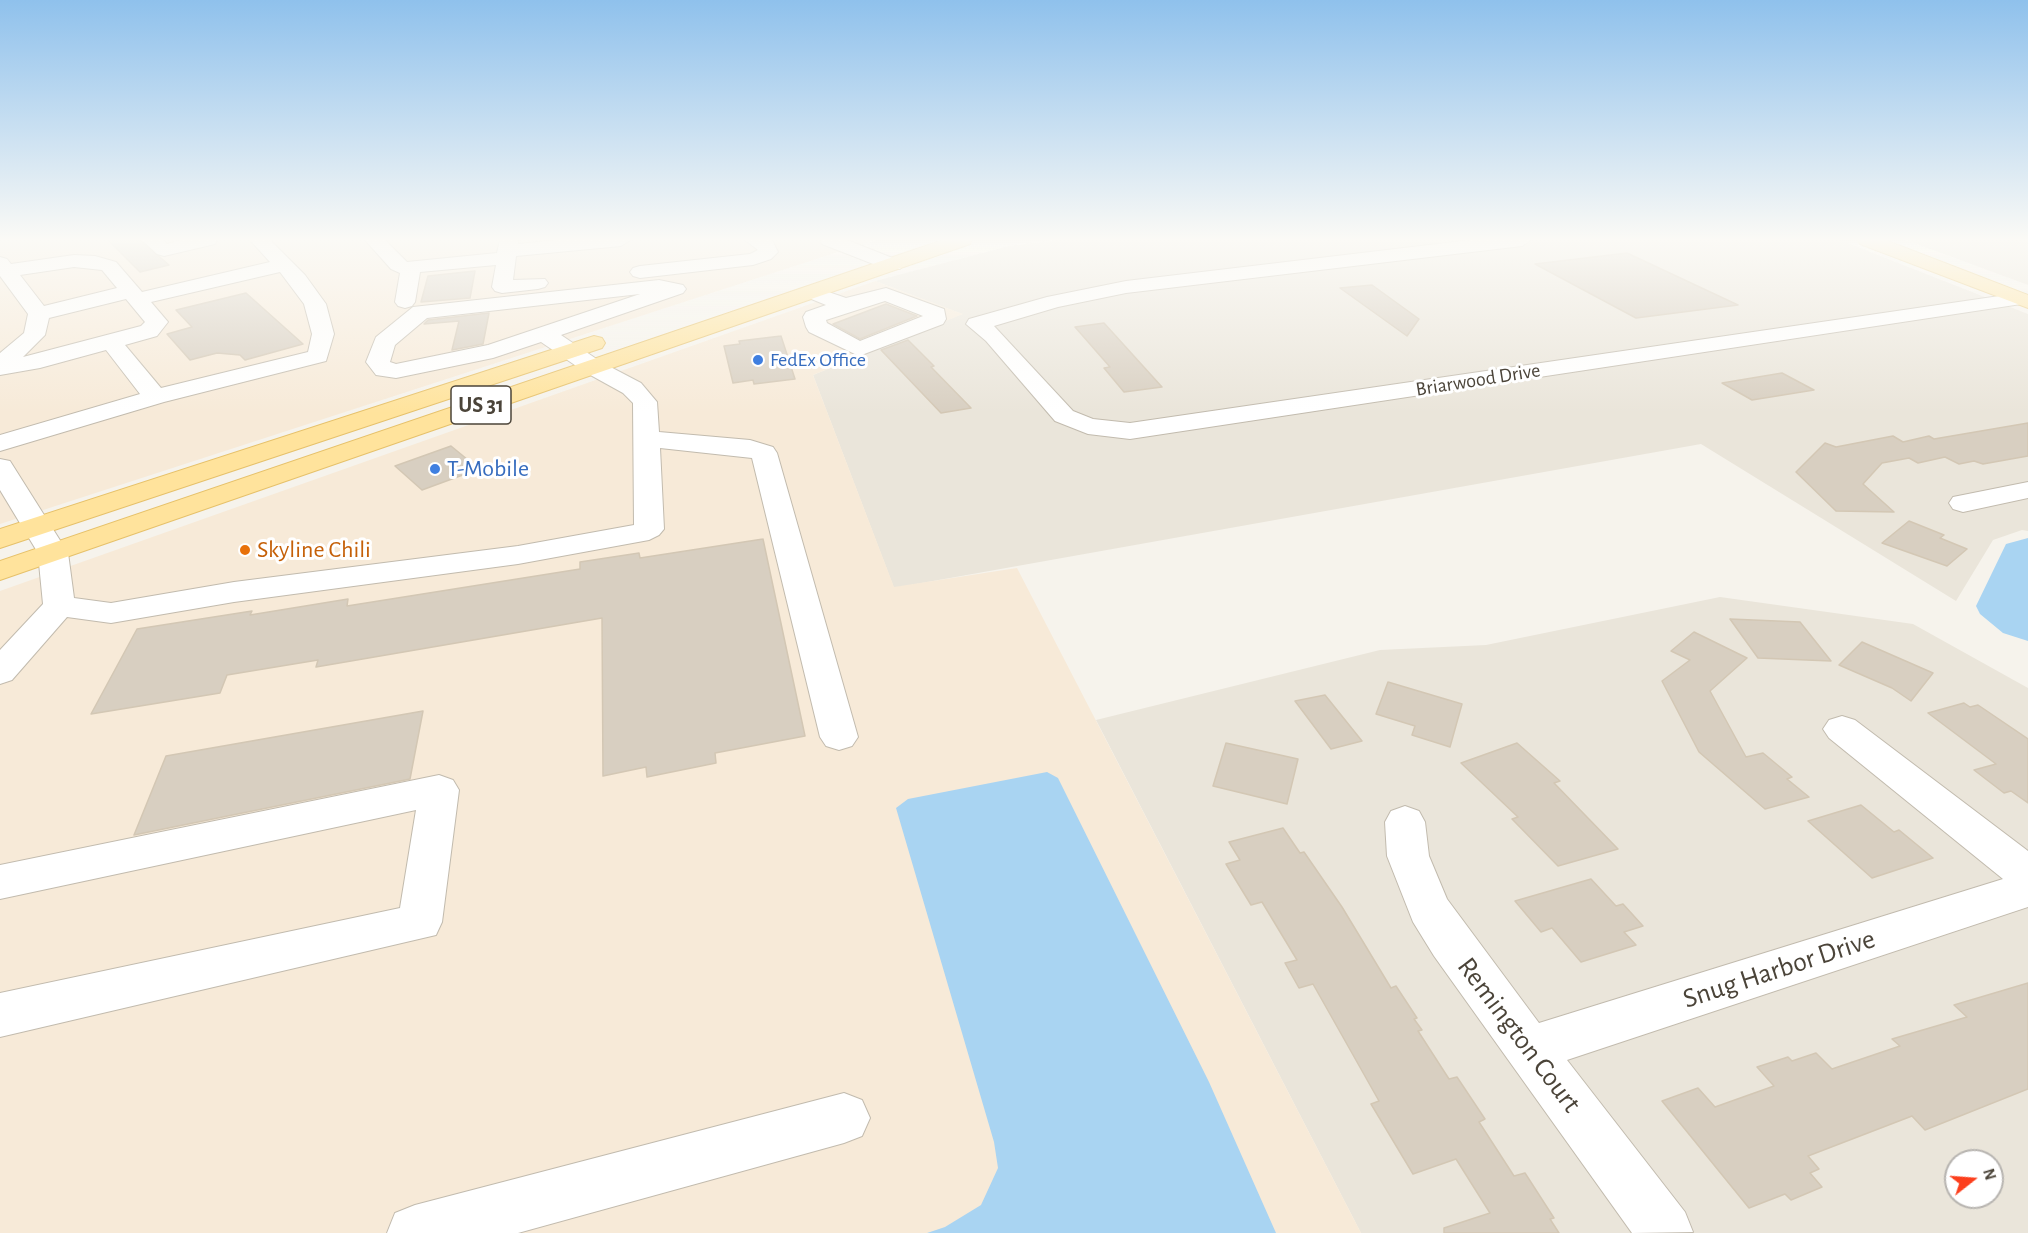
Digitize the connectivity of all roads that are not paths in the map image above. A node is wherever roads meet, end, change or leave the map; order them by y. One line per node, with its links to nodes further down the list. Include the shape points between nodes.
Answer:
1 (27, 298): 17 (street)
2 (105, 298): 17 (street)
3 (136, 298): 19 (street, via 157,322 149,331)
4 (311, 298): 24 (street, via 323,334 318,356)
5 (406, 298): 15 (street)
6 (553, 298): 18 (street, via 421,312 384,342 378,362 384,370 419,368 493,351)
7 (657, 298): 18 (street)
8 (747, 298): 22 (main road, US 31)
9 (792, 298): 22 (main road, US 31)
10 (825, 298): 16 (street)
11 (873, 298): 16 (street)
12 (895, 298): 16 (street, via 936,314 935,319 859,348 817,327 814,317)
13 (1072, 298): 14 (street, Briarwood Drive, via 977,324 994,336 1064,416 1088,426 1130,431)
14 (2024, 300)
15 (405, 302)
16 (845, 305)
17 (39, 314): 21 (street, via 34,335)
18 (543, 333): 22 (street)
19 (111, 342): 23 (street, via 40,361); 24 (street)
20 (0, 343): 21 (street)
21 (25, 343): 23 (street)
22 (582, 359): 25 (street, via 632,388 645,402); 30 (main road, US 31); 32 (main road, US 31)
23 (0, 366)
24 (155, 397): 26 (street)
25 (645, 440): 34 (street, via 649,529 638,534 111,613); 37 (street, via 750,448 765,453)
26 (0, 443)
27 (0, 467): 30 (street)
28 (2028, 490): 29 (street)
29 (1963, 503)
30 (39, 526): 31 (main road, US 31); 32 (street)
31 (0, 539)
32 (53, 553): 33 (main road, US 31); 34 (street)
33 (0, 571)
34 (58, 606): 35 (street)
35 (0, 672)
36 (1842, 729): 39 (street)
37 (839, 737)
38 (1405, 822): 43 (street, Remington Court, via 1408,856 1429,909)
39 (2028, 875)
40 (0, 882): 42 (street, via 439,790 420,922)
41 (2028, 889): 43 (street, Snug Harbor Drive)
42 (0, 1015)
43 (1530, 1049): 45 (street, Remington Court)
44 (844, 1118): 46 (street)
45 (1665, 1232)
46 (415, 1233)

